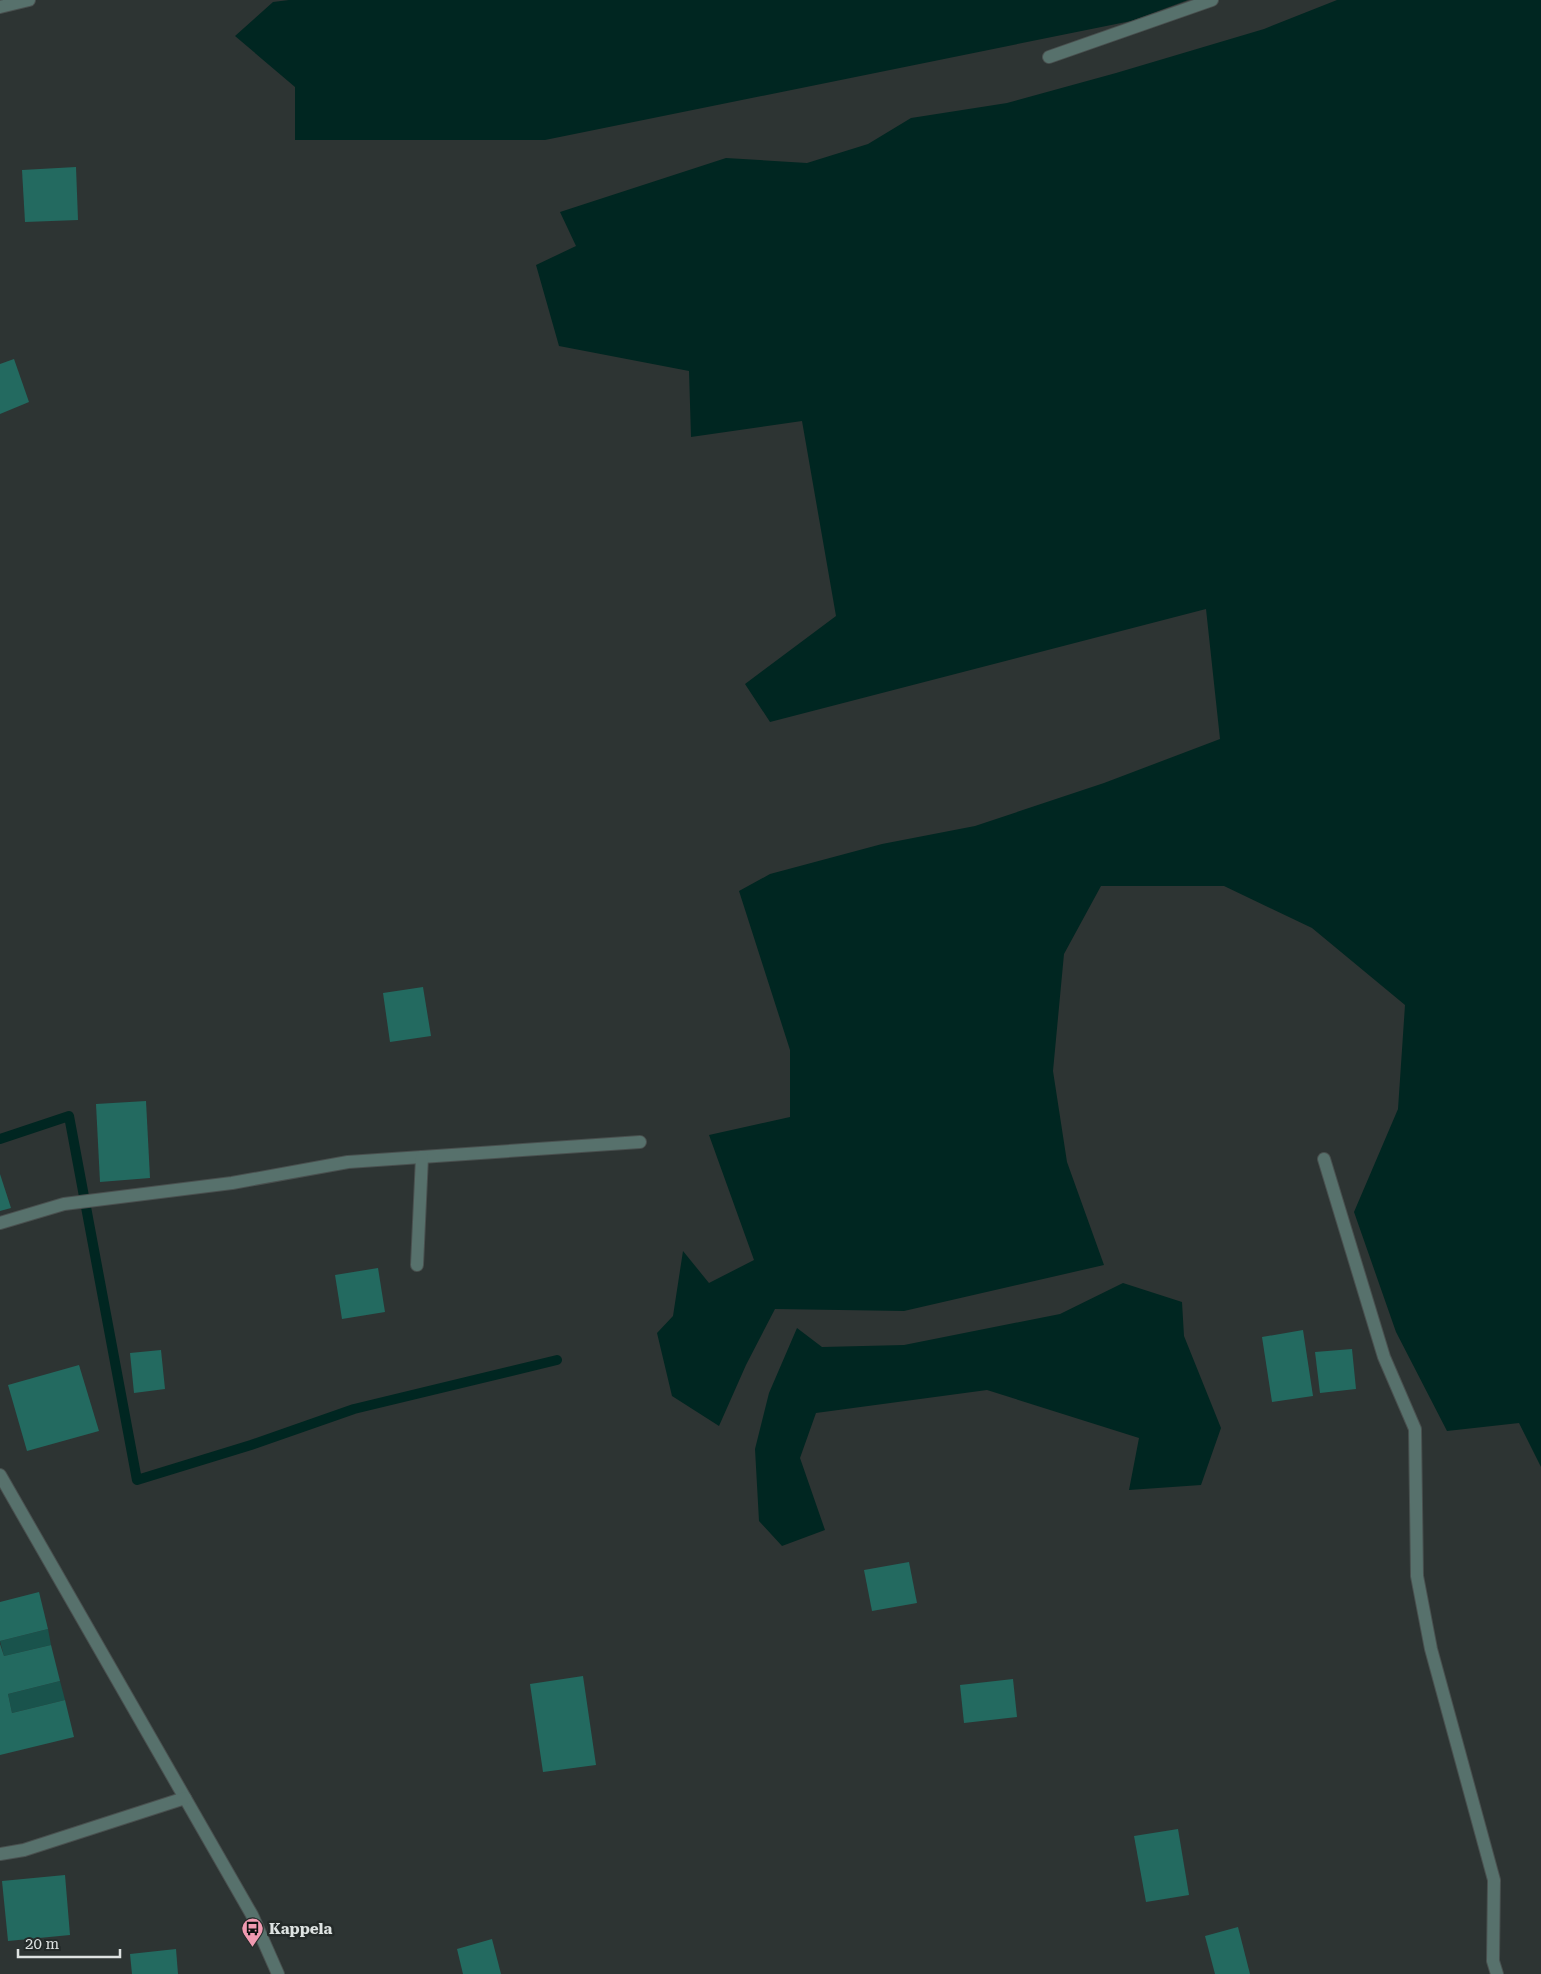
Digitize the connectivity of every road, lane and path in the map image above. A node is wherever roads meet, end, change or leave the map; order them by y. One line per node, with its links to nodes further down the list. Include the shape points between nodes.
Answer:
1 (29, 0): 3 (street)
2 (1212, 0): 4 (street)
3 (0, 7)
4 (1049, 57)
5 (640, 1142): 6 (street)
6 (422, 1157): 8 (street, via 348,1162 232,1183 64,1204); 9 (street)
7 (1324, 1158): 14 (street, via 1384,1357 1415,1429 1417,1576 1434,1659 1494,1880 1492,1961)
8 (0, 1223)
9 (417, 1265)
10 (0, 1475): 11 (street)
11 (185, 1798): 12 (street, via 24,1850); 13 (street, via 252,1916)
12 (0, 1854)
13 (278, 1974)
14 (1498, 1974)

